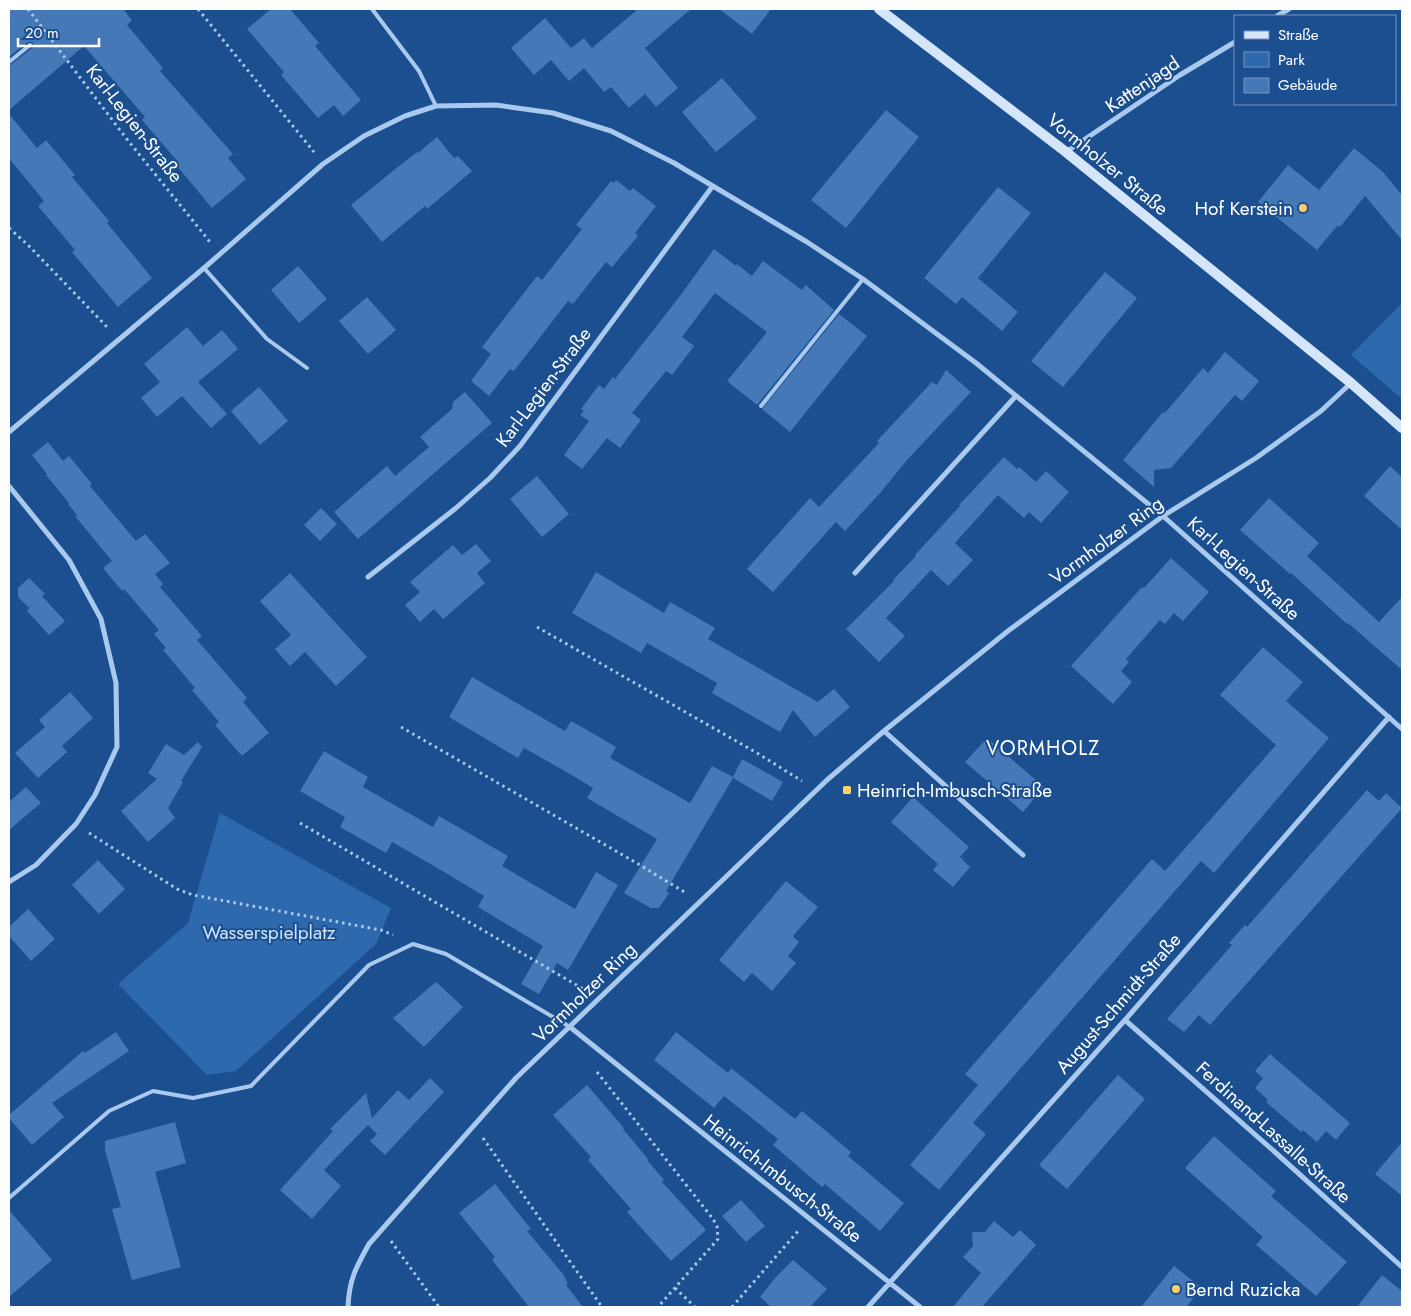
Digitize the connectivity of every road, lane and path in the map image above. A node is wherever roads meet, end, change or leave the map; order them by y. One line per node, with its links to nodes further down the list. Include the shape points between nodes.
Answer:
1 (28, 9): 13 (path, Karl-Legien-Straße)
2 (198, 9): 10 (path)
3 (372, 9): 8 (lane, via 419,71)
4 (879, 9): 9 (main road, Vormholzer Straße)
5 (1234, 43): 9 (street, Kattenjagd)
6 (30, 45): 7 (lane)
7 (9, 62)
8 (436, 106): 10 (street, Karl-Legien-Straße, via 405,116 364,136); 11 (street, Karl-Legien-Straße, via 496,105 553,113 611,131 674,163)
9 (1066, 152): 18 (main road, Vormholzer Straße)
10 (323, 164): 13 (street, Karl-Legien-Straße)
11 (712, 187): 15 (street, Karl-Legien-Straße); 26 (street, Karl-Legien-Straße, via 520,446 456,508)
12 (9, 228): 16 (path)
13 (220, 254): 14 (street, Karl-Legien-Straße)
14 (204, 268): 16 (street, Karl-Legien-Straße); 17 (lane, via 267,339)
15 (863, 279): 19 (street, Karl-Legien-Straße, via 976,363); 20 (lane)
16 (118, 339): 22 (street, Karl-Legien-Straße)
17 (307, 368)
18 (1351, 383): 21 (main road, Vormholzer Straße); 24 (street, Vormholzer Ring, via 1321,411 1256,458)
19 (1015, 397): 24 (street, Karl-Legien-Straße); 25 (street)
20 (761, 406)
21 (1402, 428)
22 (9, 432)
23 (9, 486): 34 (street, via 69,560 101,619 116,683 117,747 95,795)
24 (1163, 516): 28 (street, Karl-Legien-Straße); 31 (street, Vormholzer Ring, via 1008,631)
25 (855, 573)
26 (368, 577)
27 (537, 627): 32 (path)
28 (1388, 717): 30 (street, Karl-Legien-Straße); 40 (street, August-Schmidt-Straße)
29 (401, 728): 37 (path)
30 (1402, 729)
31 (884, 731): 32 (street, Vormholzer Ring); 35 (street)
32 (818, 790): 37 (street, Vormholzer Ring)
33 (300, 823): 39 (path)
34 (76, 824): 36 (street, via 36,865); 38 (path, via 177,889 193,895)
35 (1023, 855)
36 (9, 882)
37 (700, 902): 41 (street, Vormholzer Ring)
38 (382, 930)
39 (574, 984)
40 (1125, 1020): 47 (street, Ferdinand-Lassalle-Straße); 48 (street, August-Schmidt-Straße)
41 (570, 1027): 43 (street, Vormholzer Ring, via 516,1078); 44 (lane, Heinrich-Imbusch-Straße, via 446,954 413,944 369,965 251,1086 193,1098 153,1091 110,1111); 48 (street, Heinrich-Imbusch-Straße)
42 (596, 1070): 49 (path, via 717,1226 718,1239)
43 (474, 1126): 45 (street, Vormholzer Ring); 52 (path)
44 (9, 1198)
45 (382, 1228): 50 (street, Vormholzer Ring, via 354,1272); 51 (path)
46 (793, 1238): 55 (path)
47 (1402, 1267)
48 (890, 1283): 56 (street, August-Schmidt-Straße); 57 (street, Heinrich-Imbusch-Straße)
49 (675, 1288): 53 (path); 54 (path)
50 (348, 1307)
51 (439, 1307)
52 (602, 1307)
53 (658, 1307)
54 (695, 1307)
55 (732, 1307)
56 (868, 1307)
57 (920, 1307)

